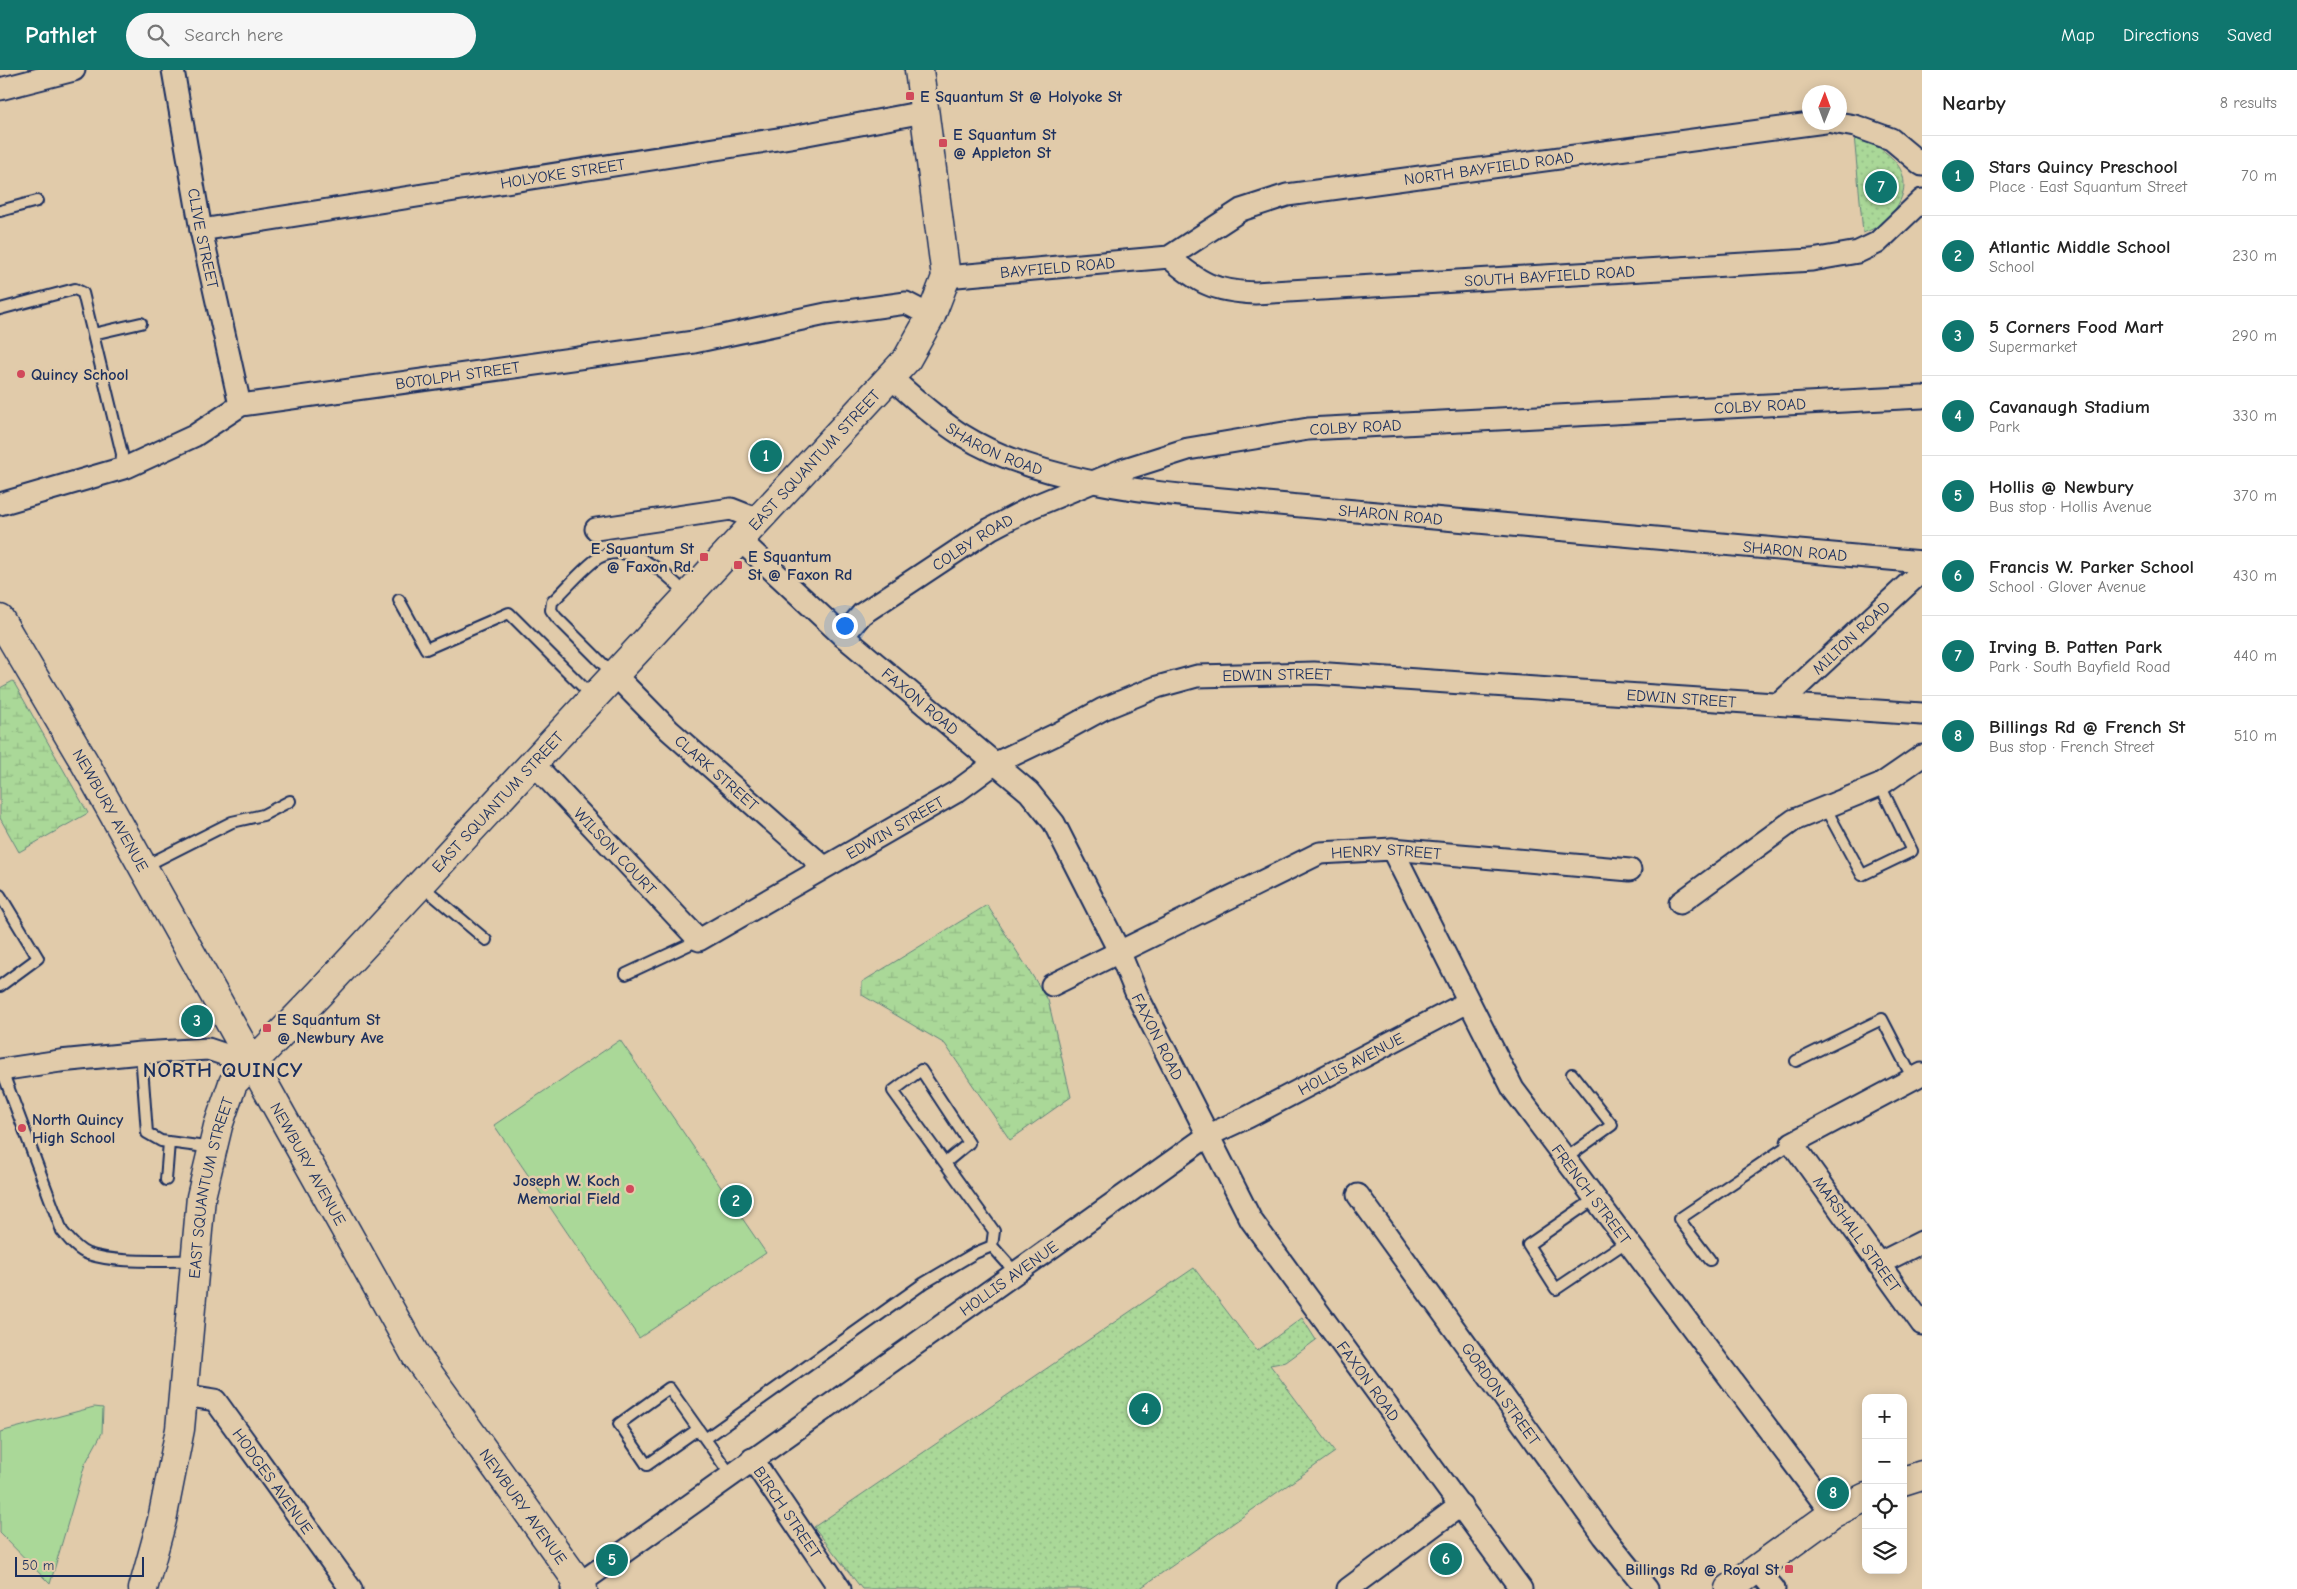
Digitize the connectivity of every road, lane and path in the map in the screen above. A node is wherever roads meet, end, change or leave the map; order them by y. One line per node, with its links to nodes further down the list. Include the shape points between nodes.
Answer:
1 (74, 70): 4 (street)
2 (173, 70): 12 (street, CLIVE STREET)
3 (923, 71): 5 (main road, EAST SQUANTUM STREET)
4 (0, 89)
5 (924, 112): 12 (street, HOLYOKE STREET, via 788,138); 14 (main road, EAST SQUANTUM STREET)
6 (1802, 125): 13 (street, NORTH BAYFIELD ROAD, via 1287,195 1241,210)
7 (1847, 125): 8 (street, via 1891,139)
8 (1922, 165)
9 (1922, 200): 13 (street, SOUTH BAYFIELD ROAD, via 1877,243 1858,252 1812,260 1255,293 1227,291 1193,278)
10 (37, 201): 11 (lane)
11 (0, 211)
12 (201, 230): 21 (street, CLIVE STREET)
13 (1169, 257): 14 (street, BAYFIELD ROAD)
14 (946, 278): 16 (main road, EAST SQUANTUM STREET)
15 (0, 308): 18 (lane, via 75,289 83,293)
16 (931, 316): 19 (main road, EAST SQUANTUM STREET, via 907,359); 21 (street, BOTOLPH STREET, via 906,303 826,314 694,342)
17 (141, 323): 18 (lane)
18 (93, 334): 22 (lane, via 122,454)
19 (890, 377): 23 (street, SHARON ROAD, via 961,435 1012,459); 25 (main road, EAST SQUANTUM STREET)
20 (1922, 397): 23 (street, COLBY ROAD, via 1308,429 1188,450)
21 (240, 405): 22 (street, BOTOLPH STREET, via 194,436)
22 (121, 468): 24 (street, BOTOLPH STREET)
23 (1093, 482): 28 (street, SHARON ROAD, via 1189,496); 33 (street, COLBY ROAD, via 1032,507 990,529 862,614)
24 (0, 504)
25 (759, 520): 26 (street, via 731,509); 27 (main road, EAST SQUANTUM STREET)
26 (596, 529)
27 (740, 540): 30 (main road, EAST SQUANTUM STREET); 33 (street, FAXON ROAD)
28 (1922, 562)
29 (1922, 571): 36 (street, MILTON ROAD)
30 (688, 596): 34 (main road, EAST SQUANTUM STREET); 34 (lane, via 662,571 616,551 594,561 552,602 551,610 556,616)
31 (399, 600): 35 (lane, via 426,649 509,613)
32 (0, 619): 45 (main road, NEWBURY AVENUE)
33 (843, 636): 40 (street, FAXON ROAD)
34 (615, 675): 35 (main road, EAST SQUANTUM STREET); 46 (street, CLARK STREET, via 669,730)
35 (593, 697): 39 (main road, EAST SQUANTUM STREET)
36 (1779, 704): 37 (street, EDWIN STREET); 40 (street, EDWIN STREET, via 1314,673 1197,676 1157,687 1103,709)
37 (1922, 714)
38 (1922, 756): 41 (street)
39 (532, 762): 48 (main road, EAST SQUANTUM STREET); 52 (street, WILSON COURT)
40 (994, 764): 46 (street, EDWIN STREET, via 956,792); 53 (street, FAXON ROAD, via 1029,792 1054,823)
41 (1880, 784): 43 (street); 43 (lane, via 1912,851 1862,875)
42 (290, 801): 45 (lane, via 263,815 232,822)
43 (1826, 808): 50 (street, via 1794,820)
44 (1392, 849): 47 (street, HENRY STREET); 53 (street, HENRY STREET, via 1320,853); 57 (street, FRENCH STREET)
45 (142, 867): 60 (main road, NEWBURY AVENUE)
46 (824, 868): 52 (street, EDWIN STREET)
47 (1630, 870)
48 (420, 884): 51 (lane); 60 (main road, EAST SQUANTUM STREET)
49 (0, 895): 56 (lane, via 38,958)
50 (1680, 903)
51 (486, 940)
52 (699, 940): 54 (lane)
53 (1119, 951): 55 (street, HENRY STREET); 64 (street, FAXON ROAD, via 1138,998)
54 (626, 974)
55 (1052, 985)
56 (0, 986)
57 (1468, 1002): 64 (street, HOLLIS AVENUE); 68 (street, FRENCH STREET, via 1513,1088)
58 (141, 1052): 60 (street, via 208,1049); 61 (street); 65 (lane, via 147,1133)
59 (1796, 1061): 63 (lane, via 1882,1019)
60 (253, 1064): 67 (main road, EAST SQUANTUM STREET, via 233,1083); 92 (main road, NEWBURY AVENUE, via 416,1356)
61 (1, 1069): 77 (lane, via 62,1231 73,1244 87,1253 106,1258)
62 (1572, 1074): 68 (lane, via 1612,1125)
63 (1918, 1076): 66 (street)
64 (1209, 1135): 79 (street, HOLLIS AVENUE); 89 (street, FAXON ROAD, via 1251,1220)
65 (169, 1142): 67 (lane); 70 (lane)
66 (1792, 1143): 76 (lane, via 1679,1219); 78 (street, MARSHALL STREET)
67 (213, 1148): 77 (main road, EAST SQUANTUM STREET, via 202,1197)
68 (1566, 1158): 72 (street, FRENCH STREET)
69 (945, 1163): 69 (lane, via 893,1091 921,1070 969,1143); 75 (lane, via 994,1231)
70 (166, 1180)
71 (1358, 1195): 98 (street, GORDON STREET, via 1604,1536)
72 (1596, 1198): 73 (street, FRENCH STREET); 73 (lane, via 1528,1245 1556,1289)
73 (1628, 1240): 90 (street, FRENCH STREET)
74 (1922, 1242): 78 (street)
75 (992, 1246): 79 (lane); 83 (lane, via 924,1283)
76 (1710, 1260)
77 (195, 1261): 81 (main road, EAST SQUANTUM STREET)
78 (1878, 1264): 80 (street, MARSHALL STREET)
79 (1015, 1272): 84 (street, HOLLIS AVENUE)
80 (1922, 1324)
81 (183, 1394): 93 (main road, EAST SQUANTUM STREET, via 180,1429 162,1520); 94 (street, HODGES AVENUE, via 215,1400)
82 (698, 1429): 82 (lane, via 669,1388 619,1424 647,1464); 83 (lane)
83 (705, 1439): 85 (lane)
84 (752, 1459): 85 (street, HOLLIS AVENUE); 95 (street, BIRCH STREET)
85 (730, 1474): 92 (street, HOLLIS AVENUE)
86 (1922, 1475): 87 (main road)
87 (1907, 1481)
88 (1862, 1499): 90 (main road)
89 (1461, 1505): 96 (street); 97 (street, FAXON ROAD)
90 (1832, 1514): 91 (main road)
91 (1756, 1568): 99 (main road); 100 (street)
92 (578, 1587)
93 (143, 1589)
94 (351, 1589)
95 (840, 1589)
96 (1348, 1589)
97 (1521, 1589)
98 (1647, 1589)
99 (1728, 1589)
100 (1774, 1589)

